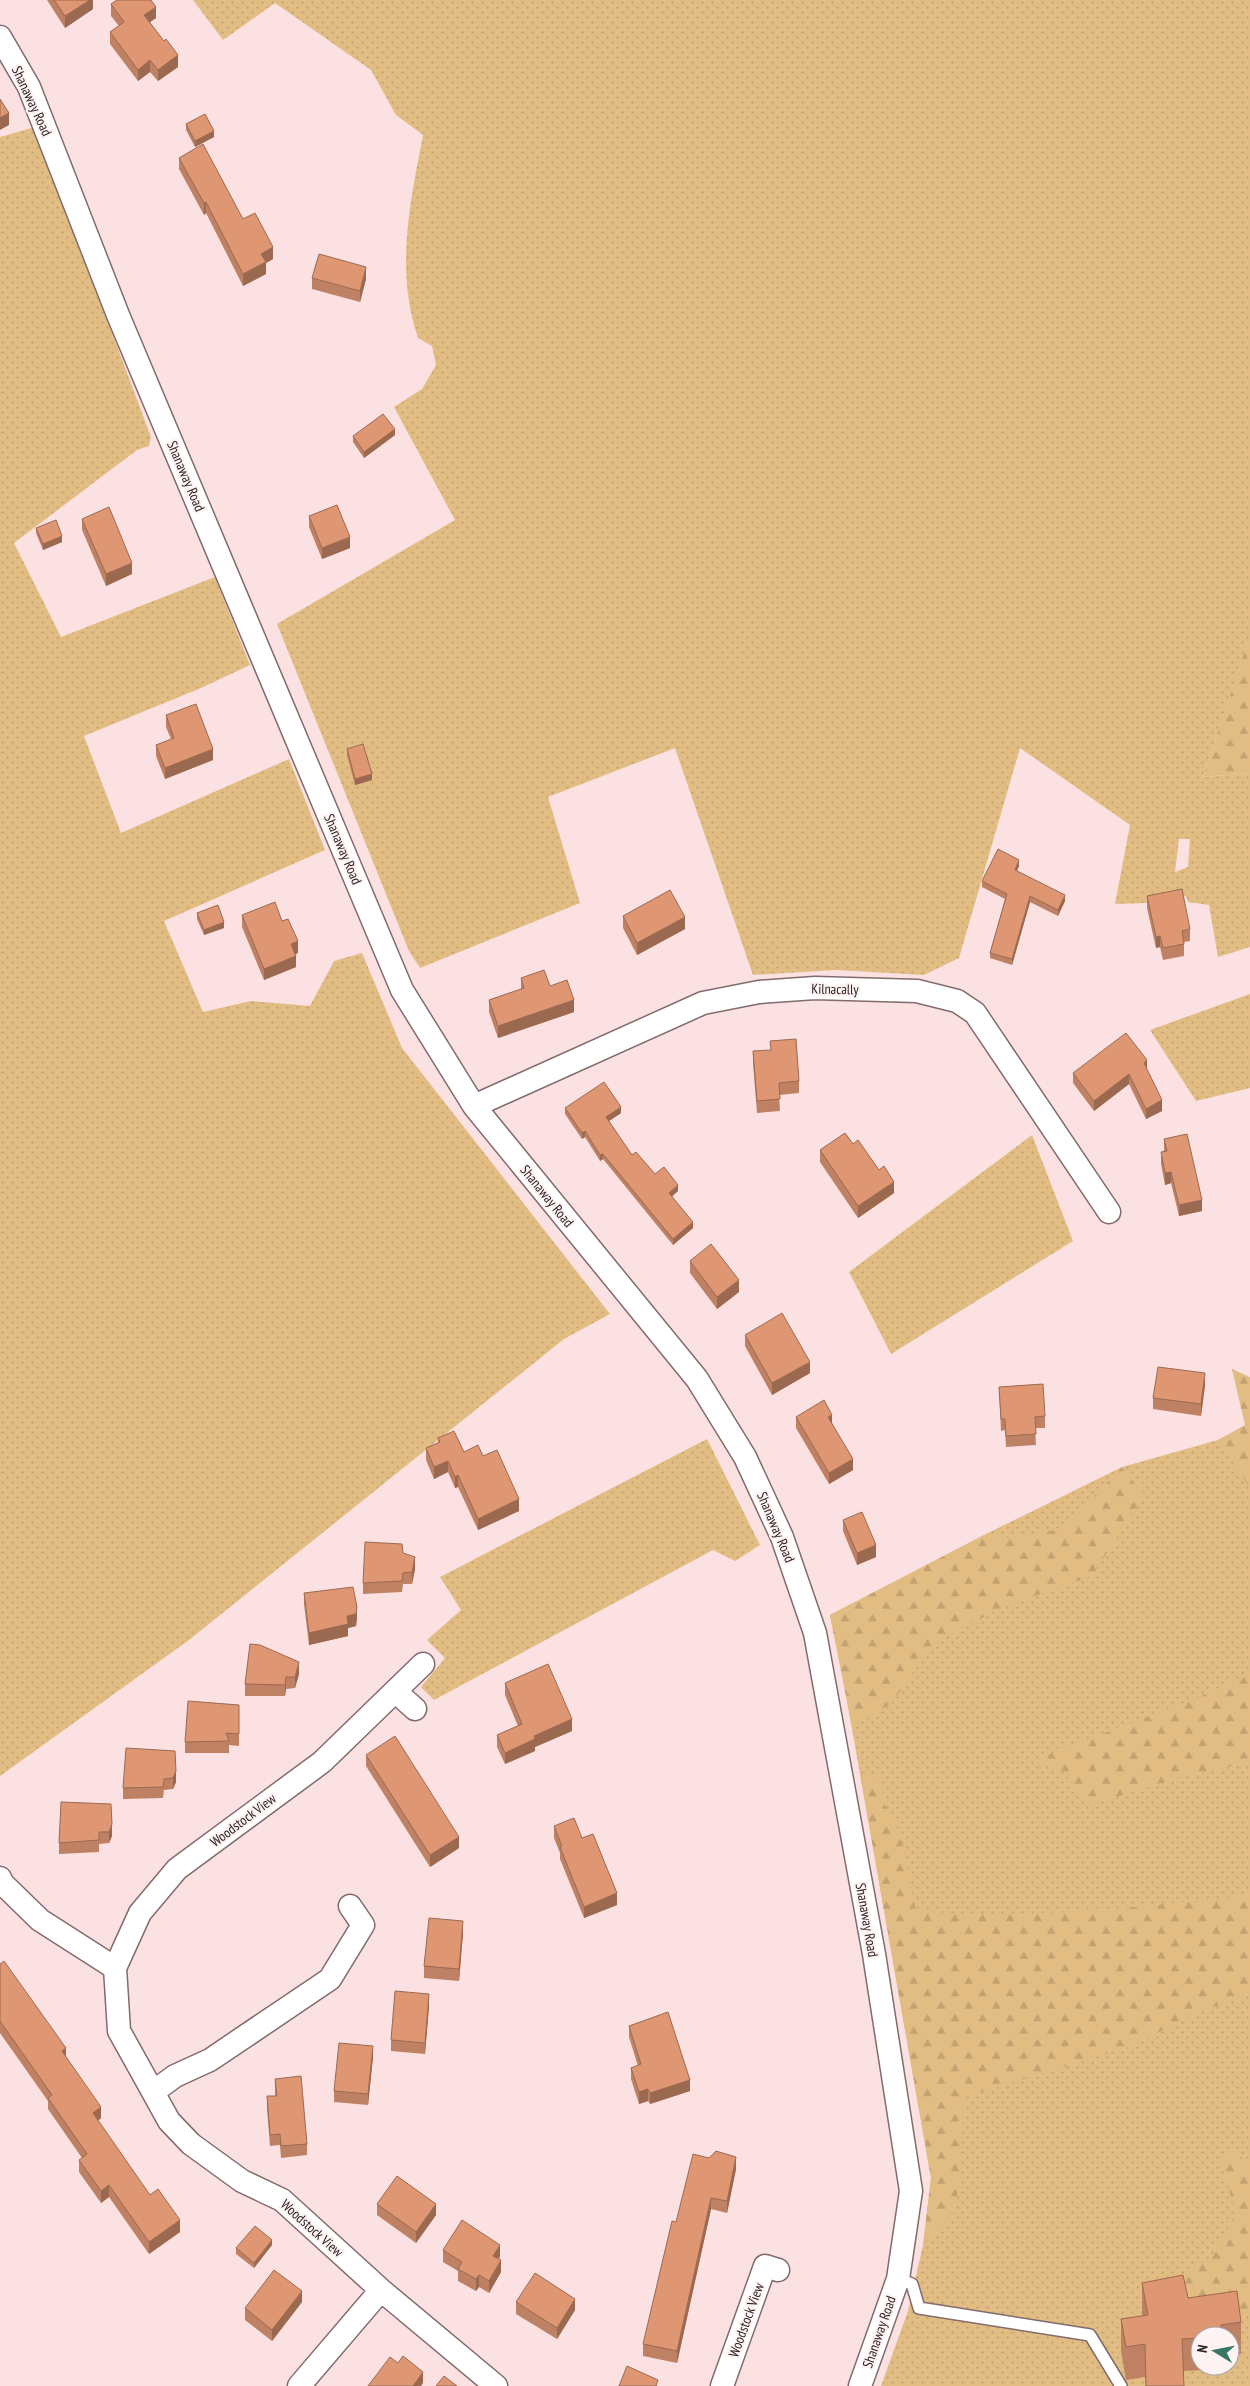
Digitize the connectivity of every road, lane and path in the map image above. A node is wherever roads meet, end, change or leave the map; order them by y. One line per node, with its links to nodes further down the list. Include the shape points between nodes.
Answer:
1 (0, 37): 2 (street, Shanaway Road, via 29,87 118,314 402,990)
2 (474, 1106): 3 (street, Kilnacally, via 703,1003 759,992 816,988 917,991 957,1001 975,1013); 12 (street, Shanaway Road, via 697,1378 745,1457 782,1537 815,1633 874,1954 911,2191)
3 (1109, 1212)
4 (423, 1664): 5 (street, Woodstock View)
5 (395, 1691): 6 (street); 9 (street, Woodstock View, via 322,1762 177,1870 140,1913)
6 (415, 1709)
7 (0, 1878): 9 (street, via 40,1920)
8 (350, 1906): 10 (street, via 363,1924 330,1979 210,2060 175,2076)
9 (115, 1968): 10 (street, Woodstock View, via 119,2031)
10 (153, 2092): 13 (street, Woodstock View, via 170,2121 191,2144 242,2181 282,2200)
11 (778, 2270): 16 (street, Woodstock View, via 765,2266)
12 (898, 2279): 17 (street, Shanaway Road); 18 (lane, via 912,2284 919,2308 1090,2335)
13 (381, 2290): 14 (street); 15 (street, Woodstock View)
14 (299, 2386)
15 (496, 2386)
16 (722, 2386)
17 (860, 2386)
18 (1121, 2386)

